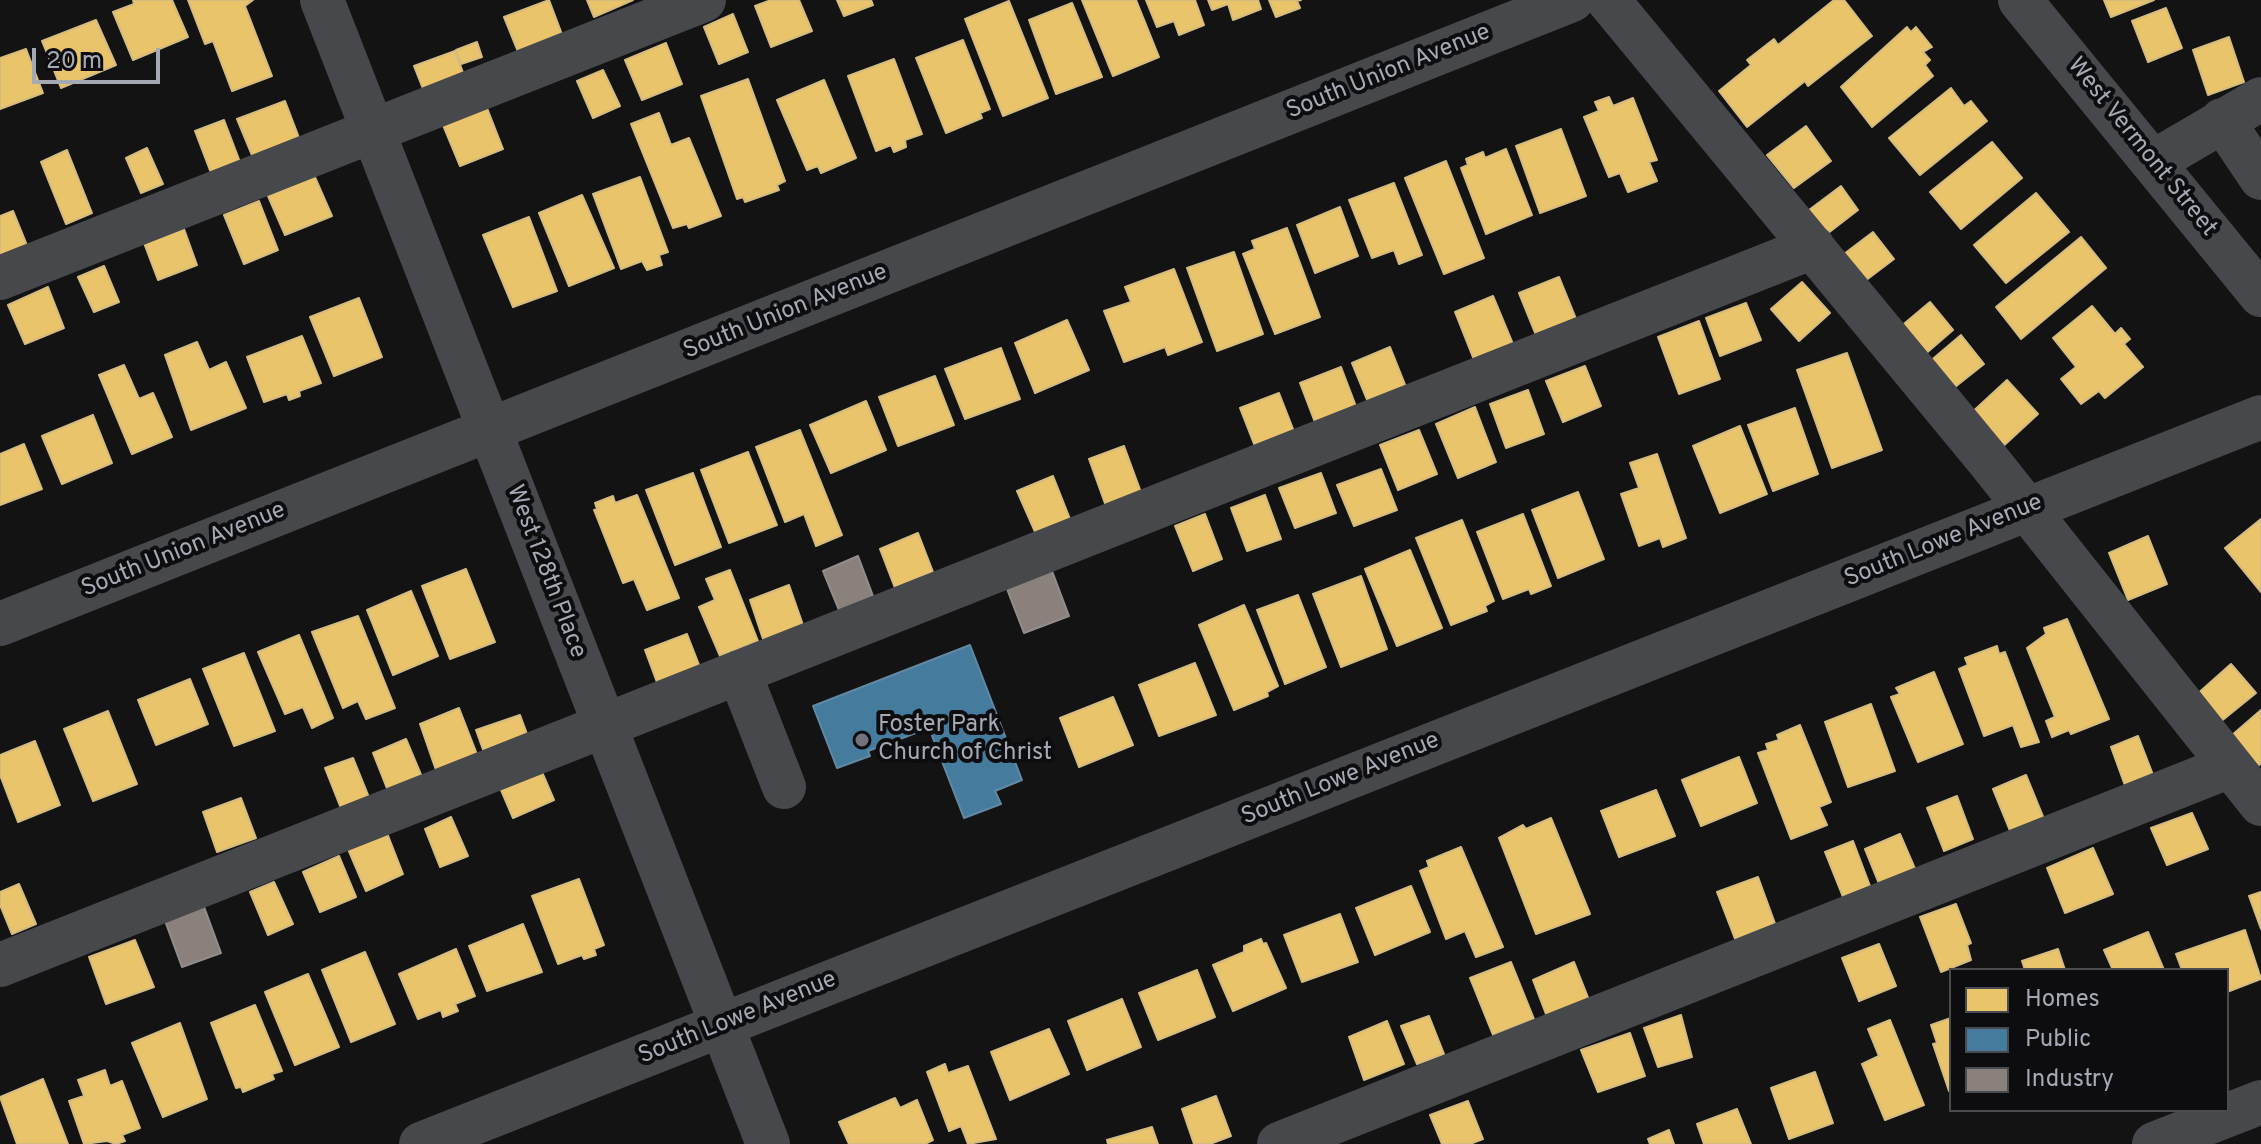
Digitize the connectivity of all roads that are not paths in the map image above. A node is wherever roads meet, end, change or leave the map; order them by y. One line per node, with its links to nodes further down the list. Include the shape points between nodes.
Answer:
1 (322, 0): 8 (street, West 128th Place)
2 (704, 0): 8 (street)
3 (1572, 0): 15 (street, South Union Avenue)
4 (1608, 0): 11 (street)
5 (2020, 0): 9 (street, West Vermont Street)
6 (2261, 99): 7 (street)
7 (2222, 120): 9 (street); 10 (street)
8 (373, 130): 12 (street); 15 (street, West 128th Place)
9 (2153, 162): 13 (street, West Vermont Street)
10 (2261, 178)
11 (1813, 247): 16 (street); 18 (street)
12 (0, 278)
13 (2259, 290)
14 (2261, 417): 16 (street, South Lowe Avenue)
15 (490, 430): 17 (street, South Union Avenue); 19 (street, West 128th Place)
16 (2025, 510): 20 (street); 24 (street, South Lowe Avenue)
17 (0, 624)
18 (739, 672): 19 (street); 21 (street)
19 (604, 724): 23 (street); 24 (street, West 128th Place)
20 (2230, 766): 22 (street); 28 (street)
21 (784, 787)
22 (2261, 804)
23 (0, 965)
24 (722, 1025): 26 (street, South Lowe Avenue); 27 (street, West 128th Place)
25 (2261, 1102): 29 (street)
26 (421, 1144)
27 (768, 1144)
28 (1279, 1144)
29 (2154, 1144)

